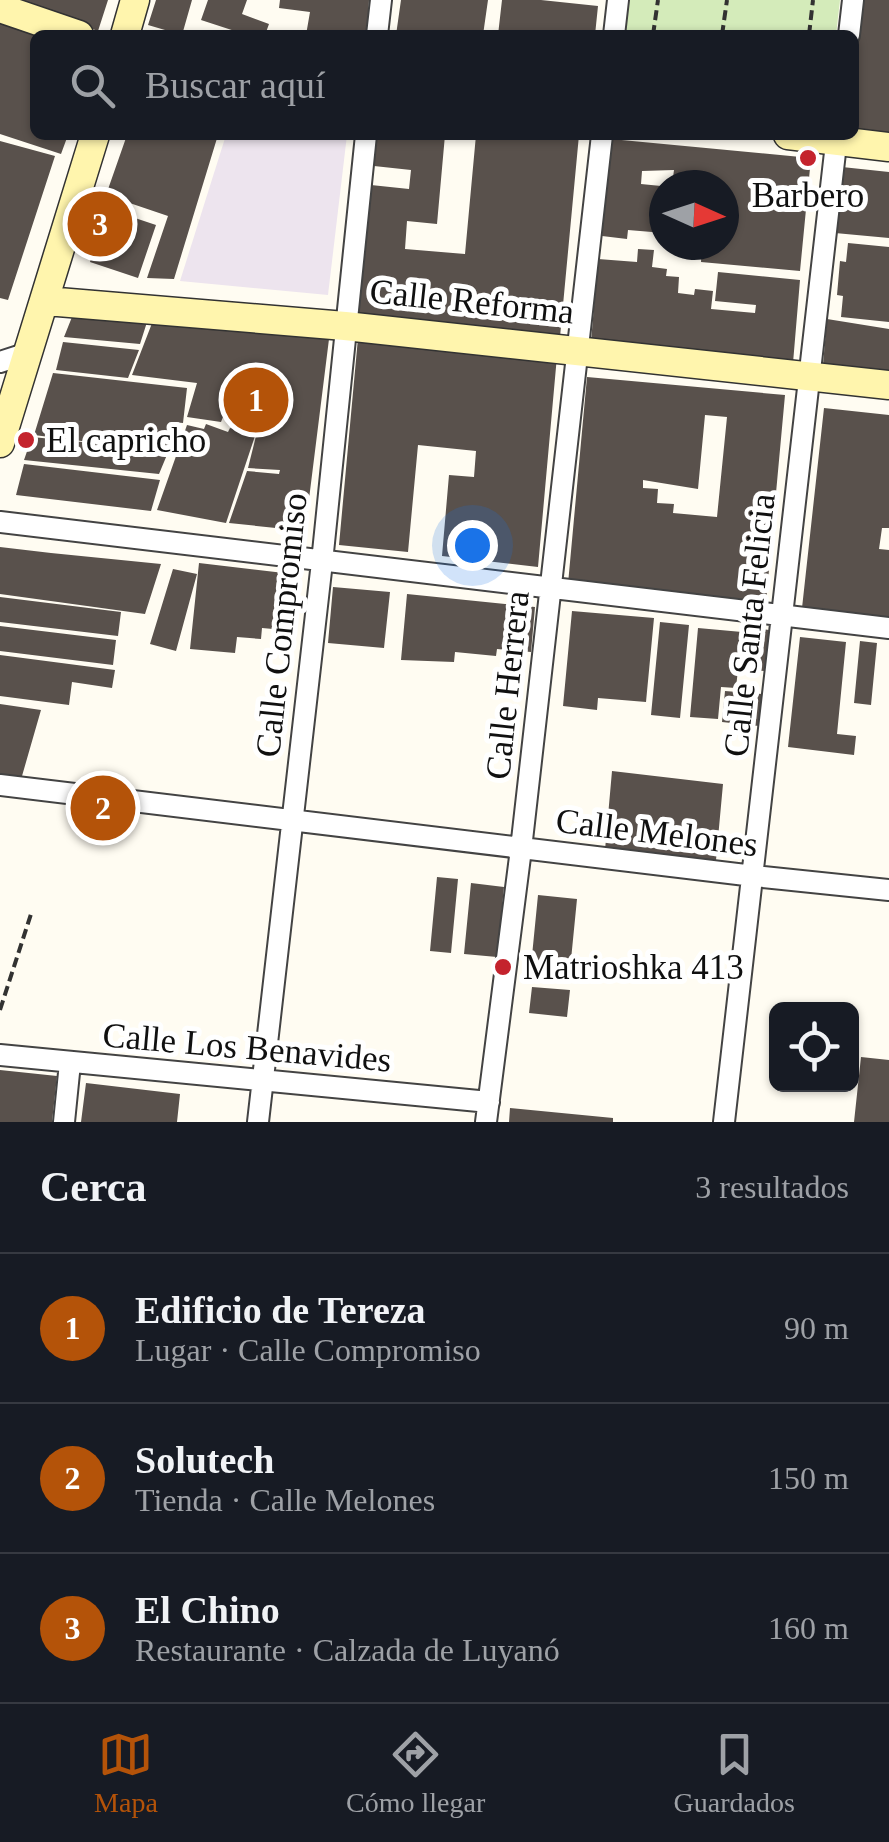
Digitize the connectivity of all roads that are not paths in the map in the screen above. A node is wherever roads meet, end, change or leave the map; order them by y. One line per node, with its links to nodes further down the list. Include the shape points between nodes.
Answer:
1 (135, 0): 7 (street)
2 (381, 0): 8 (street)
3 (618, 0): 9 (street)
4 (853, 0): 10 (street)
5 (0, 8): 6 (street)
6 (65, 30)
7 (126, 30)
8 (378, 30)
9 (615, 30)
10 (850, 30)
11 (94, 140): 17 (street)
12 (365, 140): 18 (street, Calle Compromiso)
13 (601, 140): 19 (street, Calle Herrera)
14 (836, 140): 22 (street, Calle Santa Felicia)
15 (848, 140): 16 (street)
16 (889, 147)
17 (46, 301): 18 (street, Calle Reforma); 20 (street)
18 (345, 326): 19 (street, Calle Reforma); 26 (street, Calle Compromiso)
19 (577, 350): 22 (street, Calle Reforma); 27 (street, Calle Herrera)
20 (28, 354): 21 (street); 24 (street)
21 (0, 362)
22 (809, 377): 23 (street, Calle Reforma); 28 (street, Calle Santa Felicia)
23 (889, 385)
24 (0, 443)
25 (0, 522): 26 (street)
26 (322, 562): 27 (street); 31 (street, Calle Compromiso)
27 (551, 590): 28 (street); 32 (street, Calle Herrera)
28 (784, 617): 29 (street); 33 (street, Calle Santa Felicia)
29 (889, 628)
30 (0, 785): 31 (street, Calle Melones)
31 (292, 820): 32 (street, Calle Melones); 37 (street, Calle Compromiso)
32 (522, 848): 33 (street, Calle Melones); 38 (street, Calle Herrera)
33 (754, 876): 34 (street, Calle Melones); 41 (street, Calle Santa Felicia)
34 (889, 890)
35 (0, 1055): 36 (street, Calle Los Benavides)
36 (70, 1062): 37 (street, Calle Los Benavides); 39 (street)
37 (262, 1082): 38 (street, Calle Los Benavides); 40 (street, Calle Compromiso)
38 (487, 1112)
39 (64, 1122)
40 (258, 1122)
41 (724, 1122)

